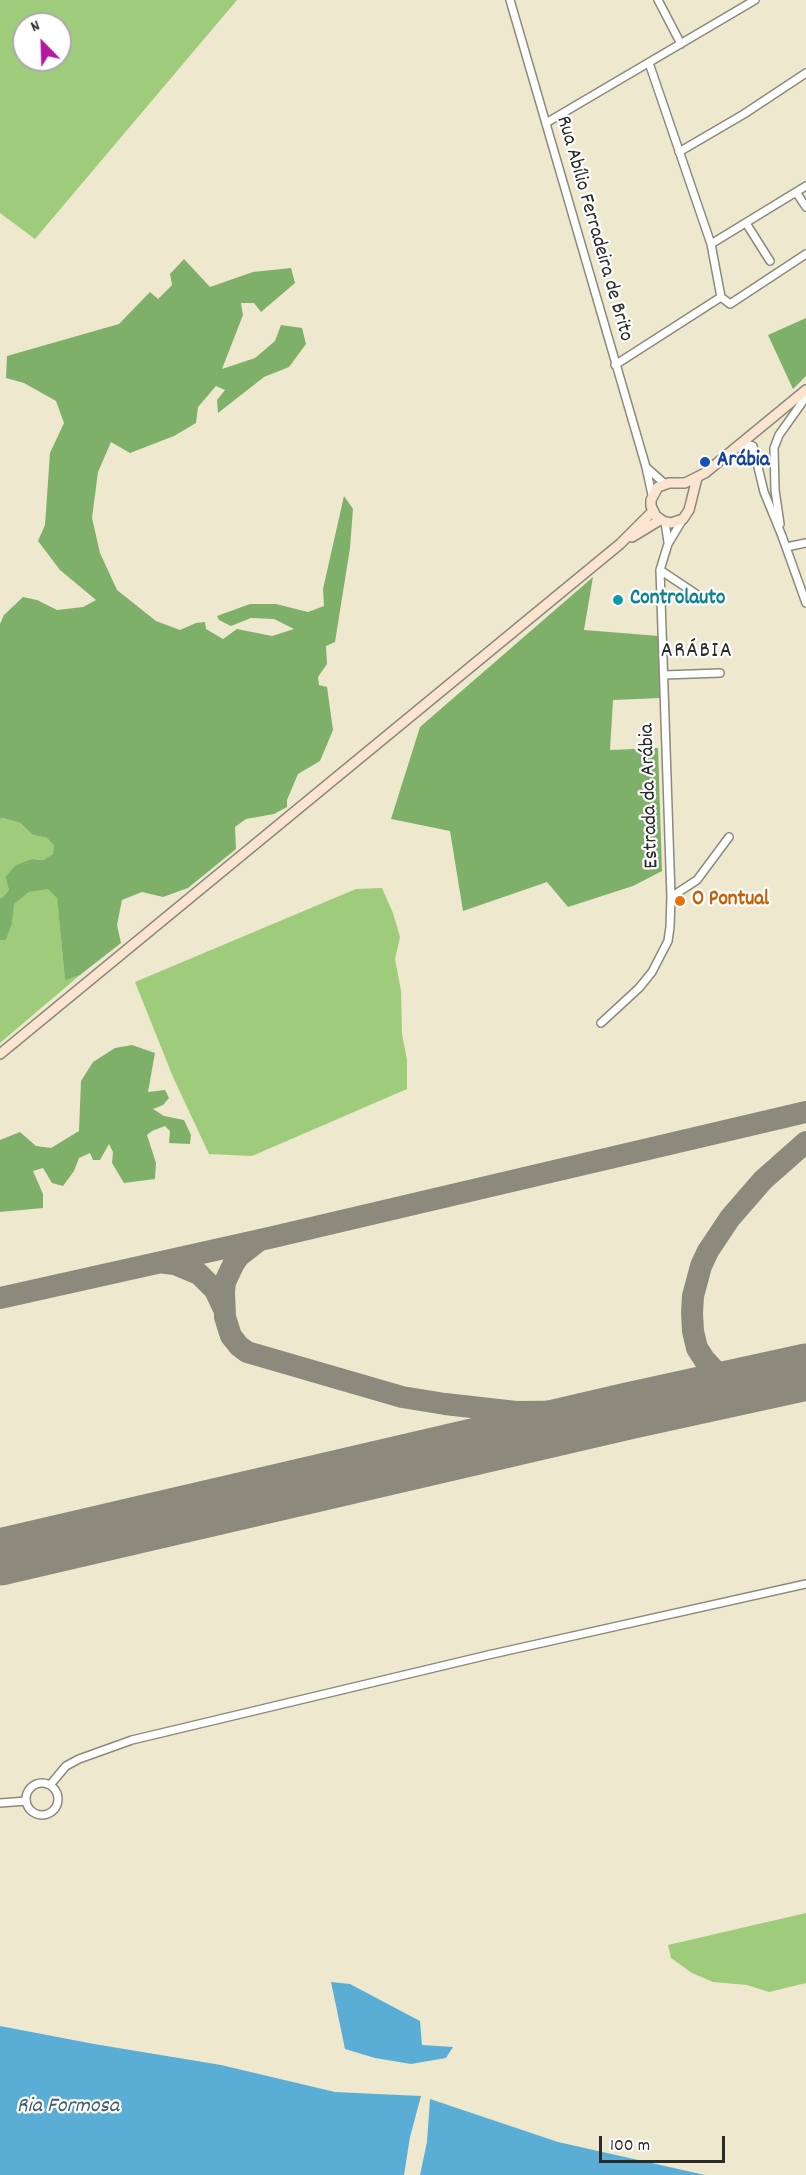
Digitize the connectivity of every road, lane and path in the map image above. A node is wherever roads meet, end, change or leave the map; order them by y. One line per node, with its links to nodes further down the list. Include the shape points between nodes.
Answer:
1 (510, 0): 7 (street, Rua Abílio Ferradeira de Brito)
2 (658, 0): 4 (street)
3 (755, 0): 4 (street)
4 (681, 44): 5 (street)
5 (649, 63): 7 (street); 8 (street)
6 (806, 73): 8 (street)
7 (546, 123): 17 (street, Rua Abílio Ferradeira de Brito)
8 (678, 152): 13 (street)
9 (806, 186): 10 (street)
10 (796, 192): 11 (street); 12 (street)
11 (806, 207)
12 (746, 223): 13 (street); 15 (street)
13 (711, 244): 16 (street)
14 (806, 254): 16 (street, via 730,304)
15 (770, 261)
16 (721, 297): 17 (street)
17 (615, 365): 21 (street, Rua Abílio Ferradeira de Brito)
18 (806, 390): 20 (street)
19 (806, 397): 29 (street, via 774,448 774,490)
20 (741, 442): 22 (street); 29 (street, via 753,446 764,492)
21 (646, 467): 23 (street); 24 (street, Rua Abílio Ferradeira de Brito)
22 (697, 478): 23 (street); 25 (street)
23 (669, 483): 24 (street, via 658,487); 25 (street, via 683,487)
24 (652, 495): 26 (street)
25 (690, 499): 27 (street)
26 (652, 512): 28 (street); 31 (street)
27 (683, 519): 28 (street); 32 (street)
28 (663, 521): 31 (street); 32 (street)
29 (782, 536): 33 (street)
30 (806, 543): 33 (street)
31 (620, 544): 42 (street)
32 (668, 544): 34 (street, Estrada da Arábia)
33 (786, 547): 36 (street)
34 (660, 570): 35 (street, via 699,596); 38 (street, Estrada da Arábia)
35 (720, 597)
36 (806, 603)
37 (720, 674): 38 (street)
38 (664, 675): 40 (street, Estrada da Arábia)
39 (729, 837): 40 (street, via 697,880)
40 (671, 897): 41 (street, Estrada da Arábia, via 668,941 652,972)
41 (601, 1023)
42 (0, 1054)
43 (806, 1584): 44 (street, via 132,1740 73,1762)
44 (50, 1785): 45 (street, via 35,1785 28,1791); 45 (street, via 58,1802 49,1814 34,1814)
45 (26, 1801): 46 (street)
46 (0, 1803)

